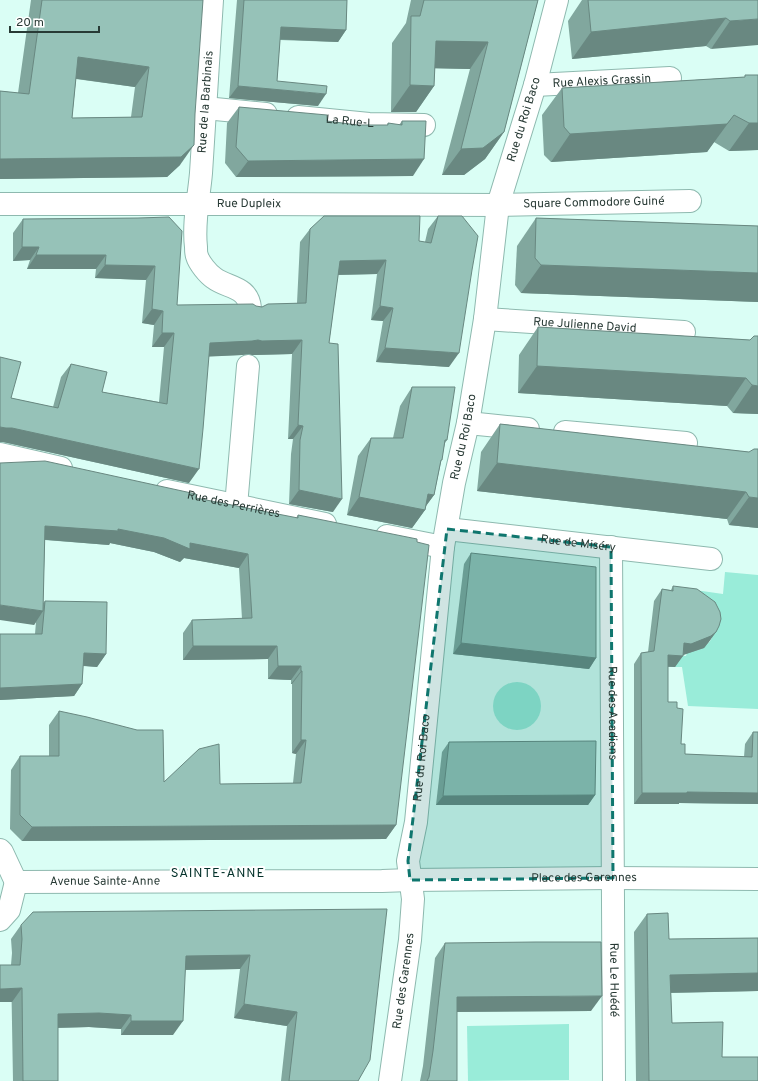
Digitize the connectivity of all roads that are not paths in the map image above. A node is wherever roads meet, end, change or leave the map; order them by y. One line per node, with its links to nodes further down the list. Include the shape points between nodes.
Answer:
1 (212, 0): 5 (street, Rue de la Barbinais)
2 (557, 0): 4 (street, Rue du Roi Baco)
3 (670, 78): 4 (street, Rue Alexis Grassin)
4 (534, 85): 10 (street, Rue du Roi Baco)
5 (205, 108): 6 (street, La Rue-L, via 369,124); 9 (street, Rue de la Barbinais)
6 (424, 125)
7 (690, 201): 10 (street, Square Commodore Guiné)
8 (0, 204): 9 (street, Rue Dupleix)
9 (197, 204): 10 (street, Rue Dupleix); 11 (street, Rue de la Barbinais, via 196,256 215,279 236,288 246,296)
10 (498, 205): 12 (street, Rue du Roi Baco)
11 (250, 308)
12 (486, 319): 13 (street, Rue Julienne David); 15 (street, Rue du Roi Baco)
13 (684, 332)
14 (248, 366): 20 (street)
15 (468, 423): 16 (street); 23 (street, Rue du Roi Baco)
16 (686, 443)
17 (0, 454): 18 (street)
18 (84, 472)
19 (144, 486): 20 (street, Rue des Perrières)
20 (236, 506): 21 (street, Rue des Perrières)
21 (345, 528)
22 (369, 532): 23 (street)
23 (445, 538): 24 (street, Rue de Miséry); 29 (street, Rue du Roi Baco, via 416,822 408,861)
24 (611, 547): 25 (street, Rue de Miséry); 27 (street, Rue des Acadiens)
25 (710, 559)
26 (0, 850): 30 (street)
27 (613, 878): 28 (street, Place des Garennes); 29 (street, Place des Garennes); 33 (street, Rue Le Huédé)
28 (758, 879)
29 (410, 880): 30 (street, Avenue Sainte-Anne); 32 (street, Rue des Garennes, via 413,899 410,940)
30 (16, 882): 31 (street, via 8,910)
31 (0, 920)
32 (390, 1081)
33 (614, 1081)

